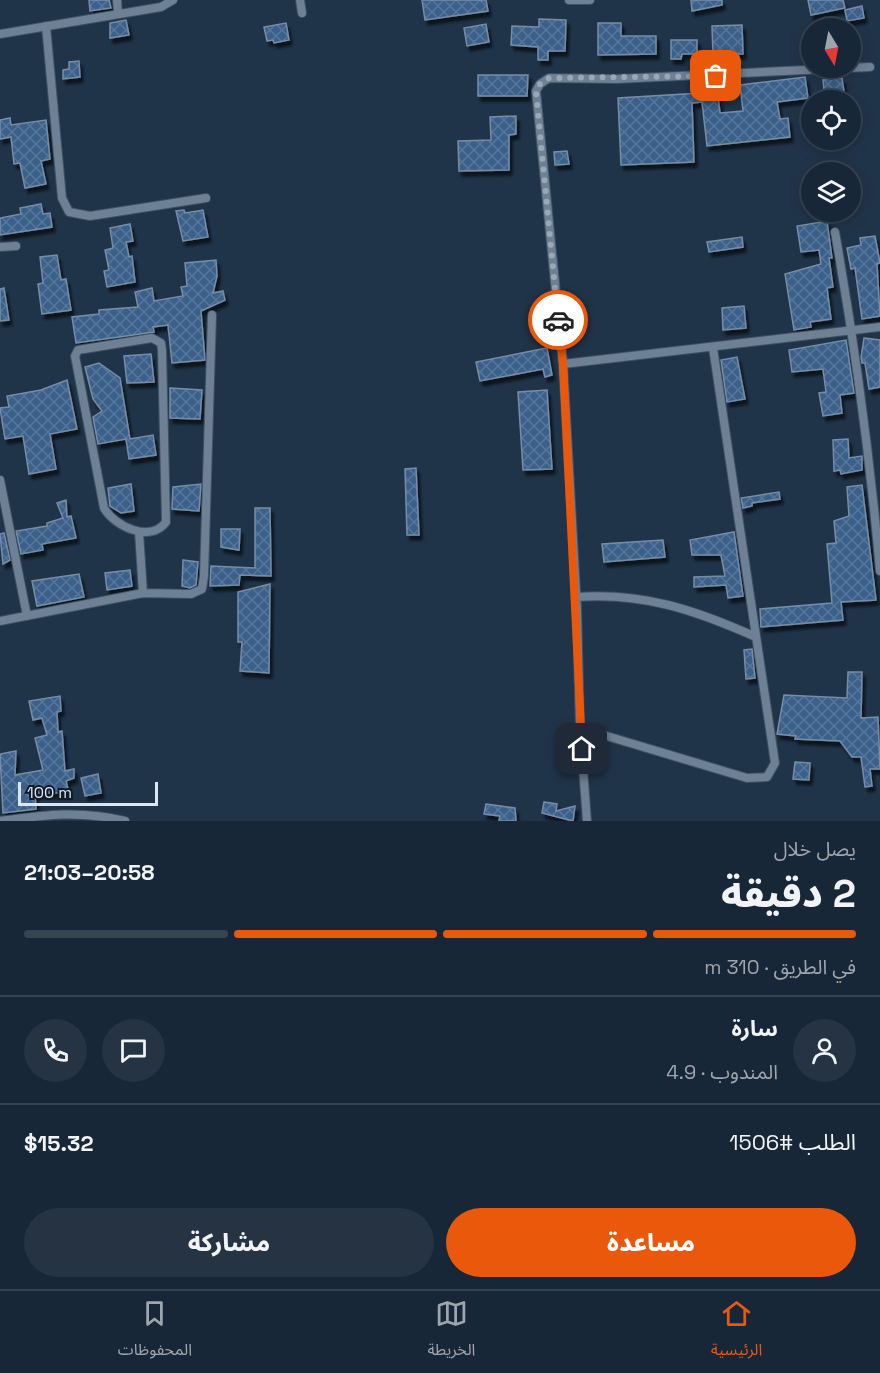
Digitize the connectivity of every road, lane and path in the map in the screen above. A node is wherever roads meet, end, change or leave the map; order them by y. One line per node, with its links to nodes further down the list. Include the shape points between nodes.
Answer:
1 (117, 0): 7 (street)
2 (173, 0): 7 (street)
3 (300, 0): 6 (street)
4 (569, 0): 5 (street)
5 (590, 0)
6 (302, 13)
7 (118, 14): 8 (street)
8 (46, 26): 9 (street); 11 (street, via 62,198 69,212 90,216)
9 (0, 34)
10 (870, 67): 19 (street, via 616,79 549,78 540,84 536,92 541,162)
11 (206, 198)
12 (835, 232): 17 (street)
13 (16, 246): 14 (street)
14 (0, 247)
15 (212, 315): 23 (street, via 203,584 191,594)
16 (880, 327): 17 (street)
17 (853, 331): 18 (street); 22 (street)
18 (713, 348): 19 (street); 27 (street)
19 (563, 364): 24 (street)
20 (0, 480): 25 (street)
21 (140, 532): 21 (street, via 115,520 104,508 75,356 78,350 152,338 161,343 162,350 166,522 151,534); 23 (street)
22 (880, 571)
23 (143, 593): 25 (street)
24 (576, 597): 27 (street, via 610,594 660,602); 28 (street)
25 (27, 616): 26 (street)
26 (0, 621)
27 (756, 637): 28 (street, via 774,748 775,763 767,777 747,778)
28 (580, 728): 29 (street)
29 (589, 820)
30 (0, 821): 31 (street, via 69,813)
31 (125, 821)

